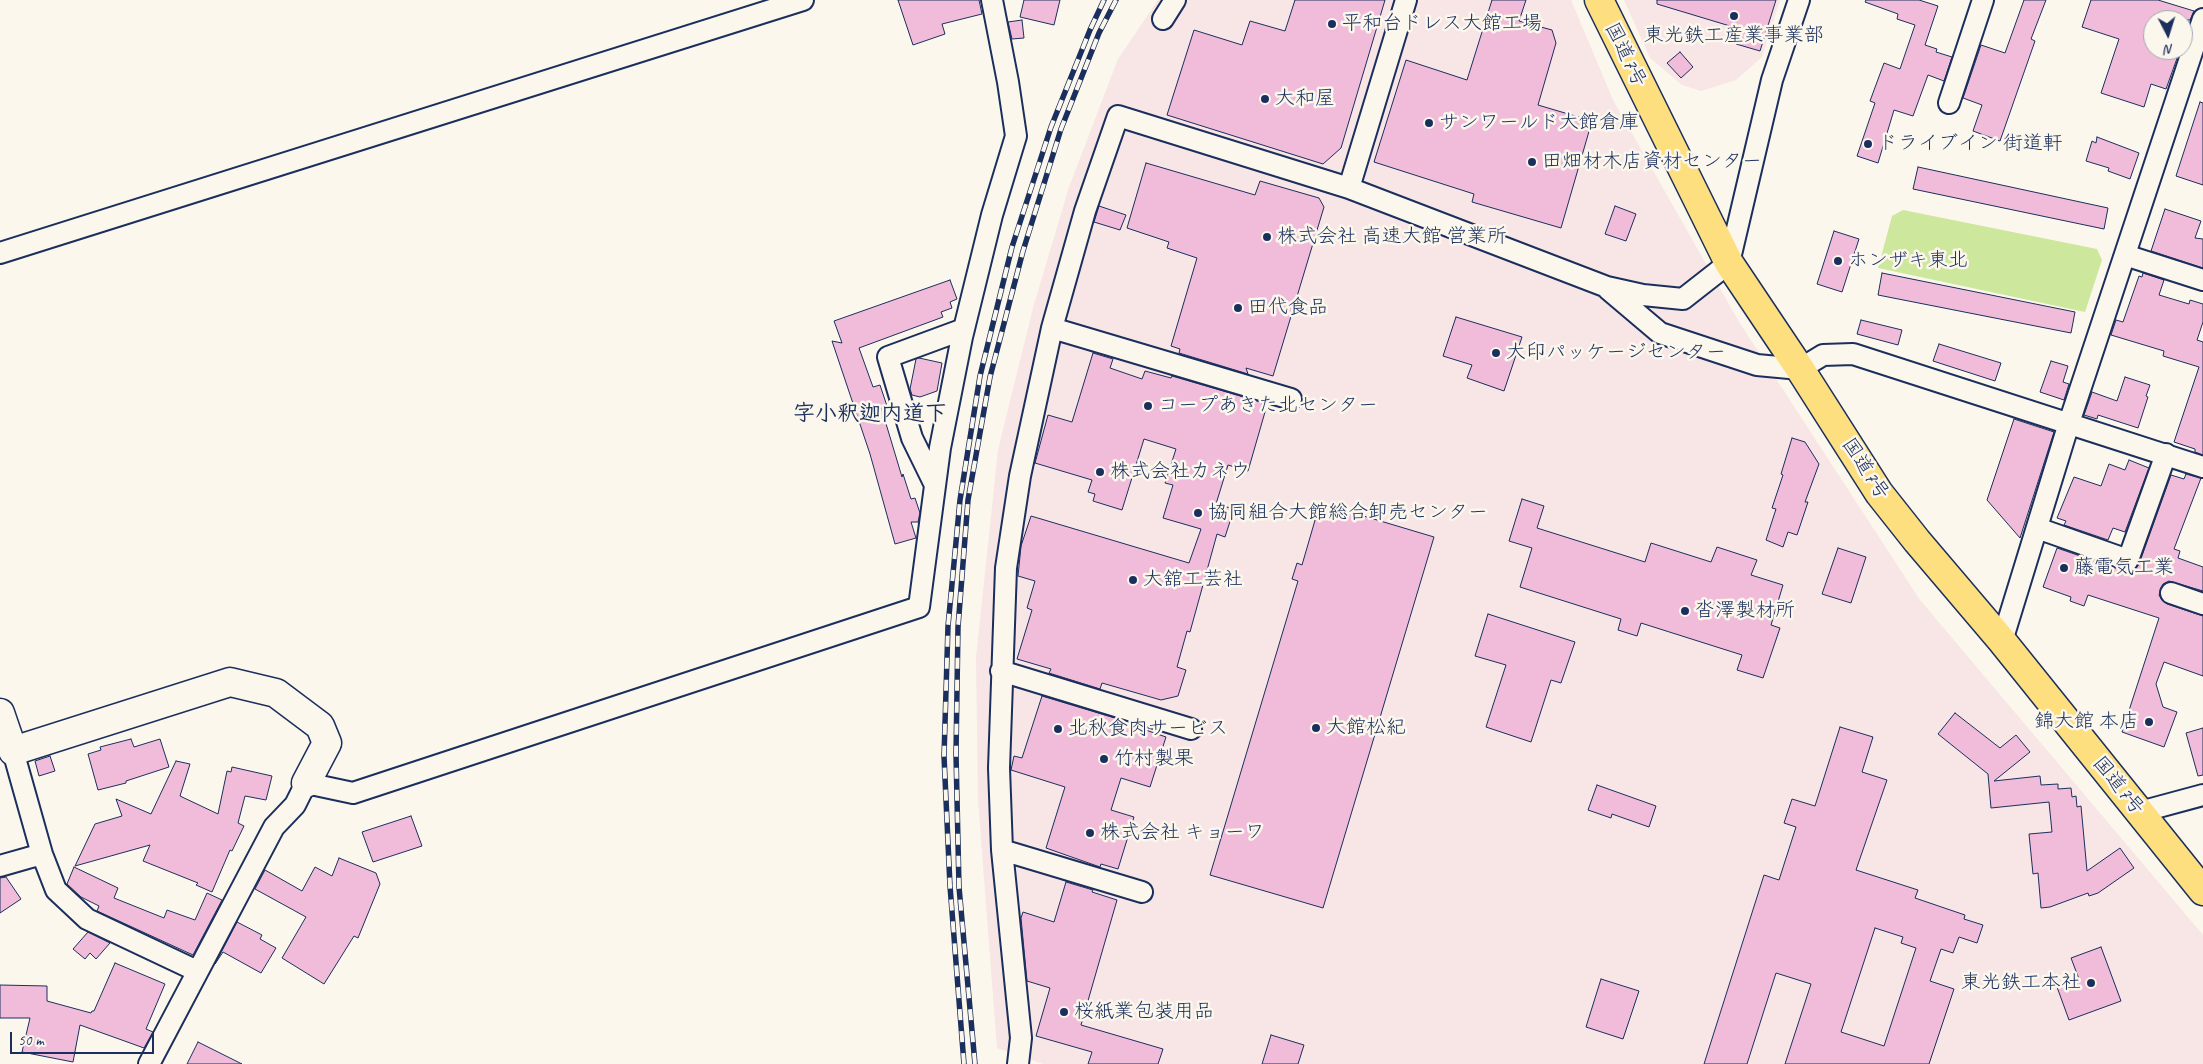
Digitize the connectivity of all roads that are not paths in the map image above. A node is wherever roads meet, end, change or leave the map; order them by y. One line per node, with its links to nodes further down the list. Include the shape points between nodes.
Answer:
1 (803, 0): 12 (street)
2 (992, 0): 18 (street, via 1016,136 992,214)
3 (1175, 0): 9 (street)
4 (1406, 0): 11 (street)
5 (1599, 0): 14 (highway, 国道7号)
6 (1799, 0): 14 (street, via 1772,80)
7 (1983, 0): 10 (street)
8 (2203, 18): 13 (street)
9 (1163, 19)
10 (1949, 103)
11 (1349, 188): 16 (street); 17 (street, via 1118,116 1085,211)
12 (0, 254)
13 (2125, 255): 15 (street); 21 (street)
14 (1729, 263): 16 (street, via 1683,299); 19 (highway, 国道7号)
15 (2203, 280)
16 (1607, 287): 19 (street, via 1660,333 1757,365)
17 (1052, 328): 20 (street); 29 (street, via 1020,476 1006,568)
18 (964, 329): 24 (street); 24 (street, via 888,357 912,438)
19 (1800, 369): 21 (street, via 1823,355 1853,354); 28 (highway, 国道7号, via 1879,493)
20 (1291, 399)
21 (2070, 423): 22 (street); 25 (street)
22 (2166, 454): 23 (street); 25 (street, via 2128,560)
23 (2203, 467)
24 (935, 485): 33 (street, via 919,607 353,793)
25 (2037, 528): 28 (street)
26 (2171, 593): 27 (street)
27 (2203, 604)
28 (2002, 641): 35 (highway, 国道7号)
29 (1001, 671): 31 (street); 36 (street, via 999,768)
30 (0, 712): 32 (street)
31 (1191, 729)
32 (13, 751): 33 (street, via 230,682 276,693 320,726 327,743); 37 (street)
33 (306, 783): 41 (street, via 295,805 274,827)
34 (2203, 795): 35 (street)
35 (2140, 812): 40 (highway, 国道7号)
36 (1002, 850): 39 (street); 43 (street, via 1021,1038)
37 (42, 854): 38 (street); 41 (street, via 56,890 87,919)
38 (0, 866)
39 (1142, 892)
40 (2203, 892)
41 (197, 971): 42 (street)
42 (149, 1064)
43 (1018, 1064)

